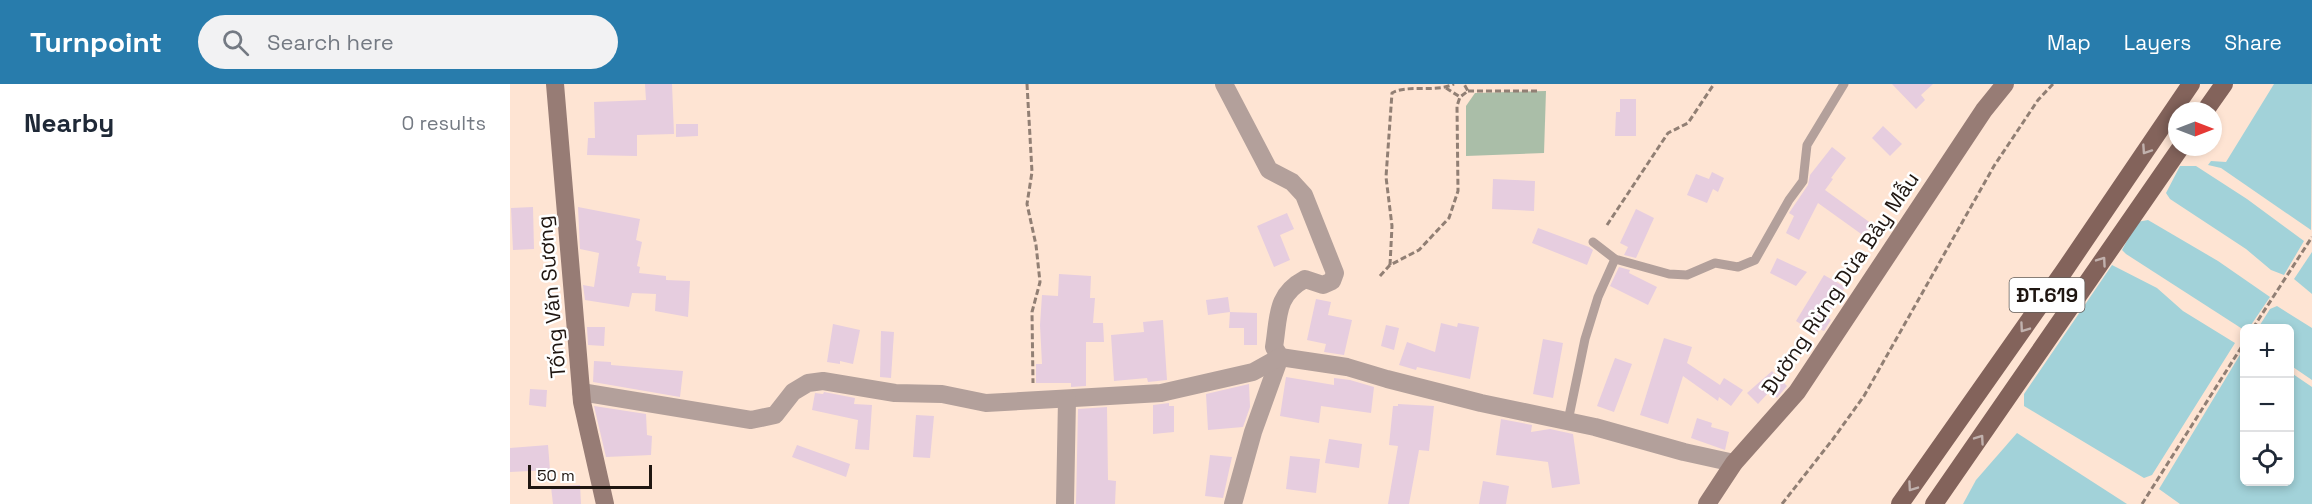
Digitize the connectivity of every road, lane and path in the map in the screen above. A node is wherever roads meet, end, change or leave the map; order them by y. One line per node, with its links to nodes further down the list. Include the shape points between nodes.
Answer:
1 (555, 84): 27 (street, Tống Văn Sương)
2 (1027, 84): 29 (path, via 1032,172 1027,204 1040,282 1032,312)
3 (1224, 84): 26 (street, via 1269,170 1292,182 1304,195 1335,273 1332,281 1323,285 1305,279 1290,287 1281,304 1274,347)
4 (1454, 84): 12 (path)
5 (1464, 84): 13 (path)
6 (1714, 84): 18 (path, via 1688,123 1668,133)
7 (1844, 84): 21 (lane, via 1807,145 1803,181 1755,260 1738,267 1715,263 1687,275 1668,274)
8 (2005, 84): 31 (street, Đường Rừng Dừa Bảy Mẫu, via 1797,392)
9 (2053, 84): 36 (path, via 1994,166 1864,396)
10 (2191, 84): 37 (main road, ĐT.619, one-way to 37)
11 (2224, 84): 16 (main road)
12 (1446, 88): 15 (path); 22 (path, via 1399,88 1392,93 1386,177 1392,226)
13 (1468, 91): 14 (path); 15 (path)
14 (1539, 91)
15 (1460, 97): 22 (path, via 1458,191 1449,218 1419,250)
16 (2211, 102)
17 (2175, 156): 38 (main road, ĐT.619, one-way to 17)
18 (1607, 225)
19 (2312, 237): 24 (path)
20 (1593, 242): 21 (lane)
21 (1615, 259): 30 (lane, via 1585,339)
22 (1390, 265): 23 (path)
23 (1380, 276)
24 (2256, 324)
25 (2240, 349): 39 (path)
26 (1280, 357): 28 (street, via 1253,372 1161,393); 30 (street, via 1347,367 1481,403); 32 (street, via 1253,432)
27 (581, 392): 29 (street, via 752,420 775,415 793,392 808,382 895,393 942,394 986,403); 33 (street, Tống Văn Sương)
28 (1067, 399): 29 (street); 34 (street)
29 (1033, 400)
30 (1568, 421): 31 (street)
31 (1734, 463): 35 (street, Đường Rừng Dừa Bảy Mẫu)
32 (1237, 503)
33 (605, 504)
34 (1065, 504)
35 (1707, 504)
36 (1782, 504)
37 (1900, 504)
38 (1934, 504)
39 (2142, 504)

